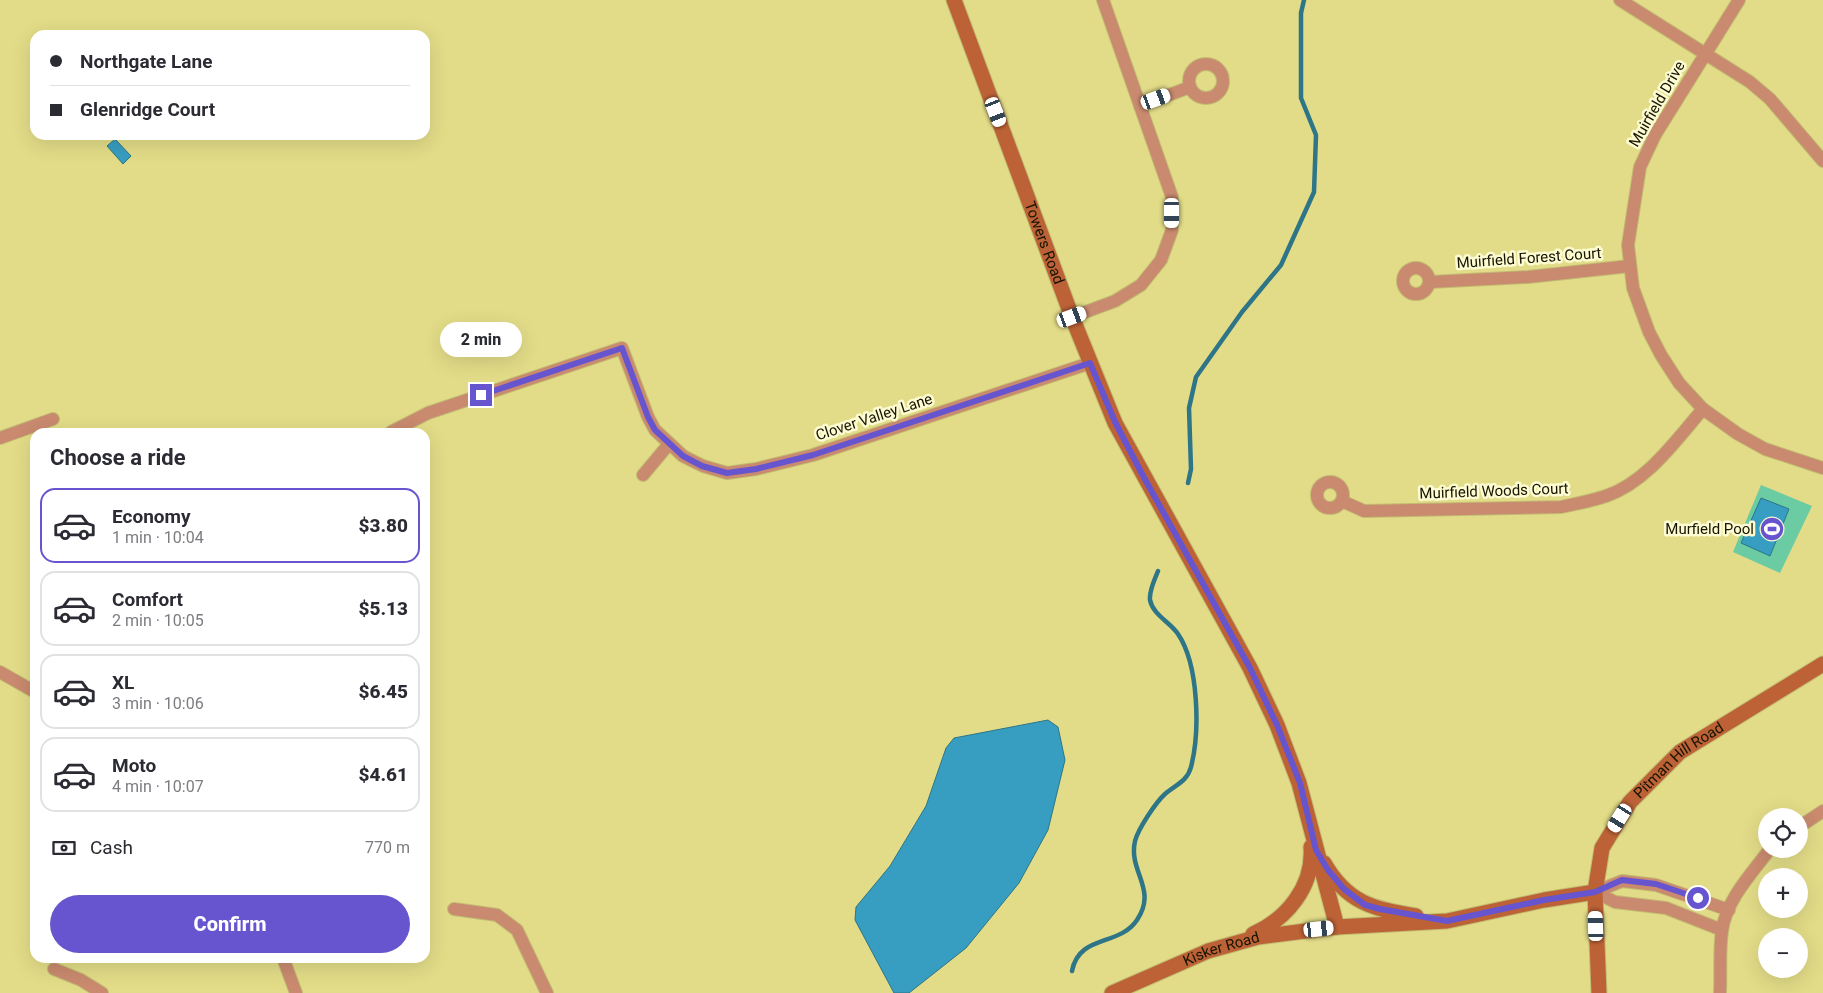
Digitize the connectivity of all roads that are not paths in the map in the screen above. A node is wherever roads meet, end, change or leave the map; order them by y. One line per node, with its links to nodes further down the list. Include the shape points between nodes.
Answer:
1 (954, 0): 11 (main road, Towers Road)
2 (1102, 0): 7 (street)
3 (1620, 0): 5 (street)
4 (1739, 0): 5 (street, Muirfield Drive)
5 (1704, 56): 8 (street, via 1750,82 1770,99); 9 (street, Muirfield Drive, via 1655,135 1640,168 1628,245)
6 (1190, 87): 7 (street)
7 (1140, 106): 11 (street, via 1172,197 1172,230 1161,260 1141,285 1115,301)
8 (1823, 161)
9 (1630, 266): 10 (street, Muirfield Forest Court, via 1528,277); 13 (street, Muirfield Drive, via 1633,288 1649,332 1680,383)
10 (1430, 282)
11 (1072, 317): 12 (main road, Towers Road)
12 (1090, 363): 17 (street, Clover Valley Lane, via 813,455 756,469 727,473 702,466); 25 (main road, Towers Road, via 1142,474 1250,668 1300,783)
13 (1703, 409): 18 (street, Muirfield Drive, via 1765,449); 20 (street, Muirfield Woods Court, via 1641,476 1608,496 1561,507 1364,511)
14 (53, 419): 16 (street)
15 (399, 428): 17 (street, Clover Valley Lane, via 428,413 622,348 648,417)
16 (0, 438)
17 (669, 444): 19 (street)
18 (1823, 468)
19 (644, 475)
20 (1342, 501)
21 (1823, 664): 30 (main road, Pitman Hill Road, via 1680,752 1630,802 1602,848)
22 (0, 672): 23 (street)
23 (30, 689)
24 (1823, 811): 26 (street)
25 (1308, 818): 27 (main road, Towers Road); 37 (main road, via 1311,865 1305,886 1272,923)
26 (1808, 821)
27 (1316, 850): 34 (main road, via 1344,889 1365,905); 35 (main road, Towers Road)
28 (1763, 858): 33 (street, via 1743,884)
29 (1656, 884): 30 (street, via 1622,880); 31 (street); 33 (street)
30 (1595, 892): 31 (street, via 1615,902); 34 (main road); 44 (main road, Pitman Hill Road)
31 (1652, 904): 36 (street)
32 (454, 909): 42 (street, via 498,915 516,930)
33 (1729, 910): 36 (street)
34 (1447, 921): 35 (main road)
35 (1337, 927): 37 (main road, Kisker Road)
36 (1722, 930): 45 (street)
37 (1234, 942): 43 (main road, Kisker Road, via 1208,950)
38 (285, 963): 41 (street)
39 (54, 969): 40 (street)
40 (102, 993)
41 (296, 993)
42 (547, 993)
43 (1112, 993)
44 (1599, 993)
45 (1720, 993)

